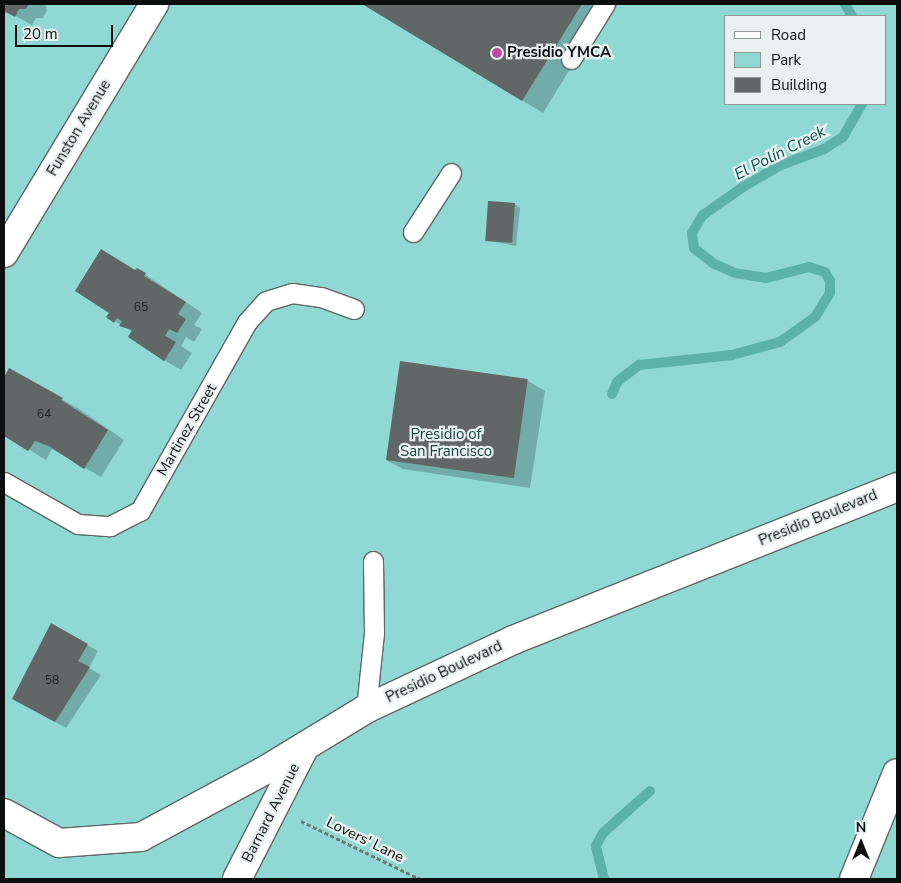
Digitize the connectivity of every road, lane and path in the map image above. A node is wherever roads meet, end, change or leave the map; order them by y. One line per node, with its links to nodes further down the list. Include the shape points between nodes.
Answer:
1 (154, 4): 6 (street, Funston Avenue)
2 (605, 4): 3 (lane)
3 (571, 59)
4 (451, 174): 5 (lane)
5 (413, 232)
6 (4, 253)
7 (354, 309): 8 (lane, Martinez Street, via 320,297 292,293 266,301 247,322 140,511 125,519 110,526 78,524)
8 (4, 482)
9 (897, 487): 11 (street, Presidio Boulevard, via 512,640)
10 (373, 560): 11 (lane, via 374,633)
11 (366, 709): 12 (street, Presidio Boulevard)
12 (306, 746): 14 (street, Presidio Boulevard, via 141,837 59,843); 17 (street, Barnard Avenue)
13 (897, 773): 20 (street)
14 (4, 813)
15 (300, 820): 16 (path, Lovers' Lane)
16 (409, 874): 18 (path); 19 (path, Lovers' Lane)
17 (237, 879)
18 (404, 879)
19 (420, 879)
20 (854, 879)

